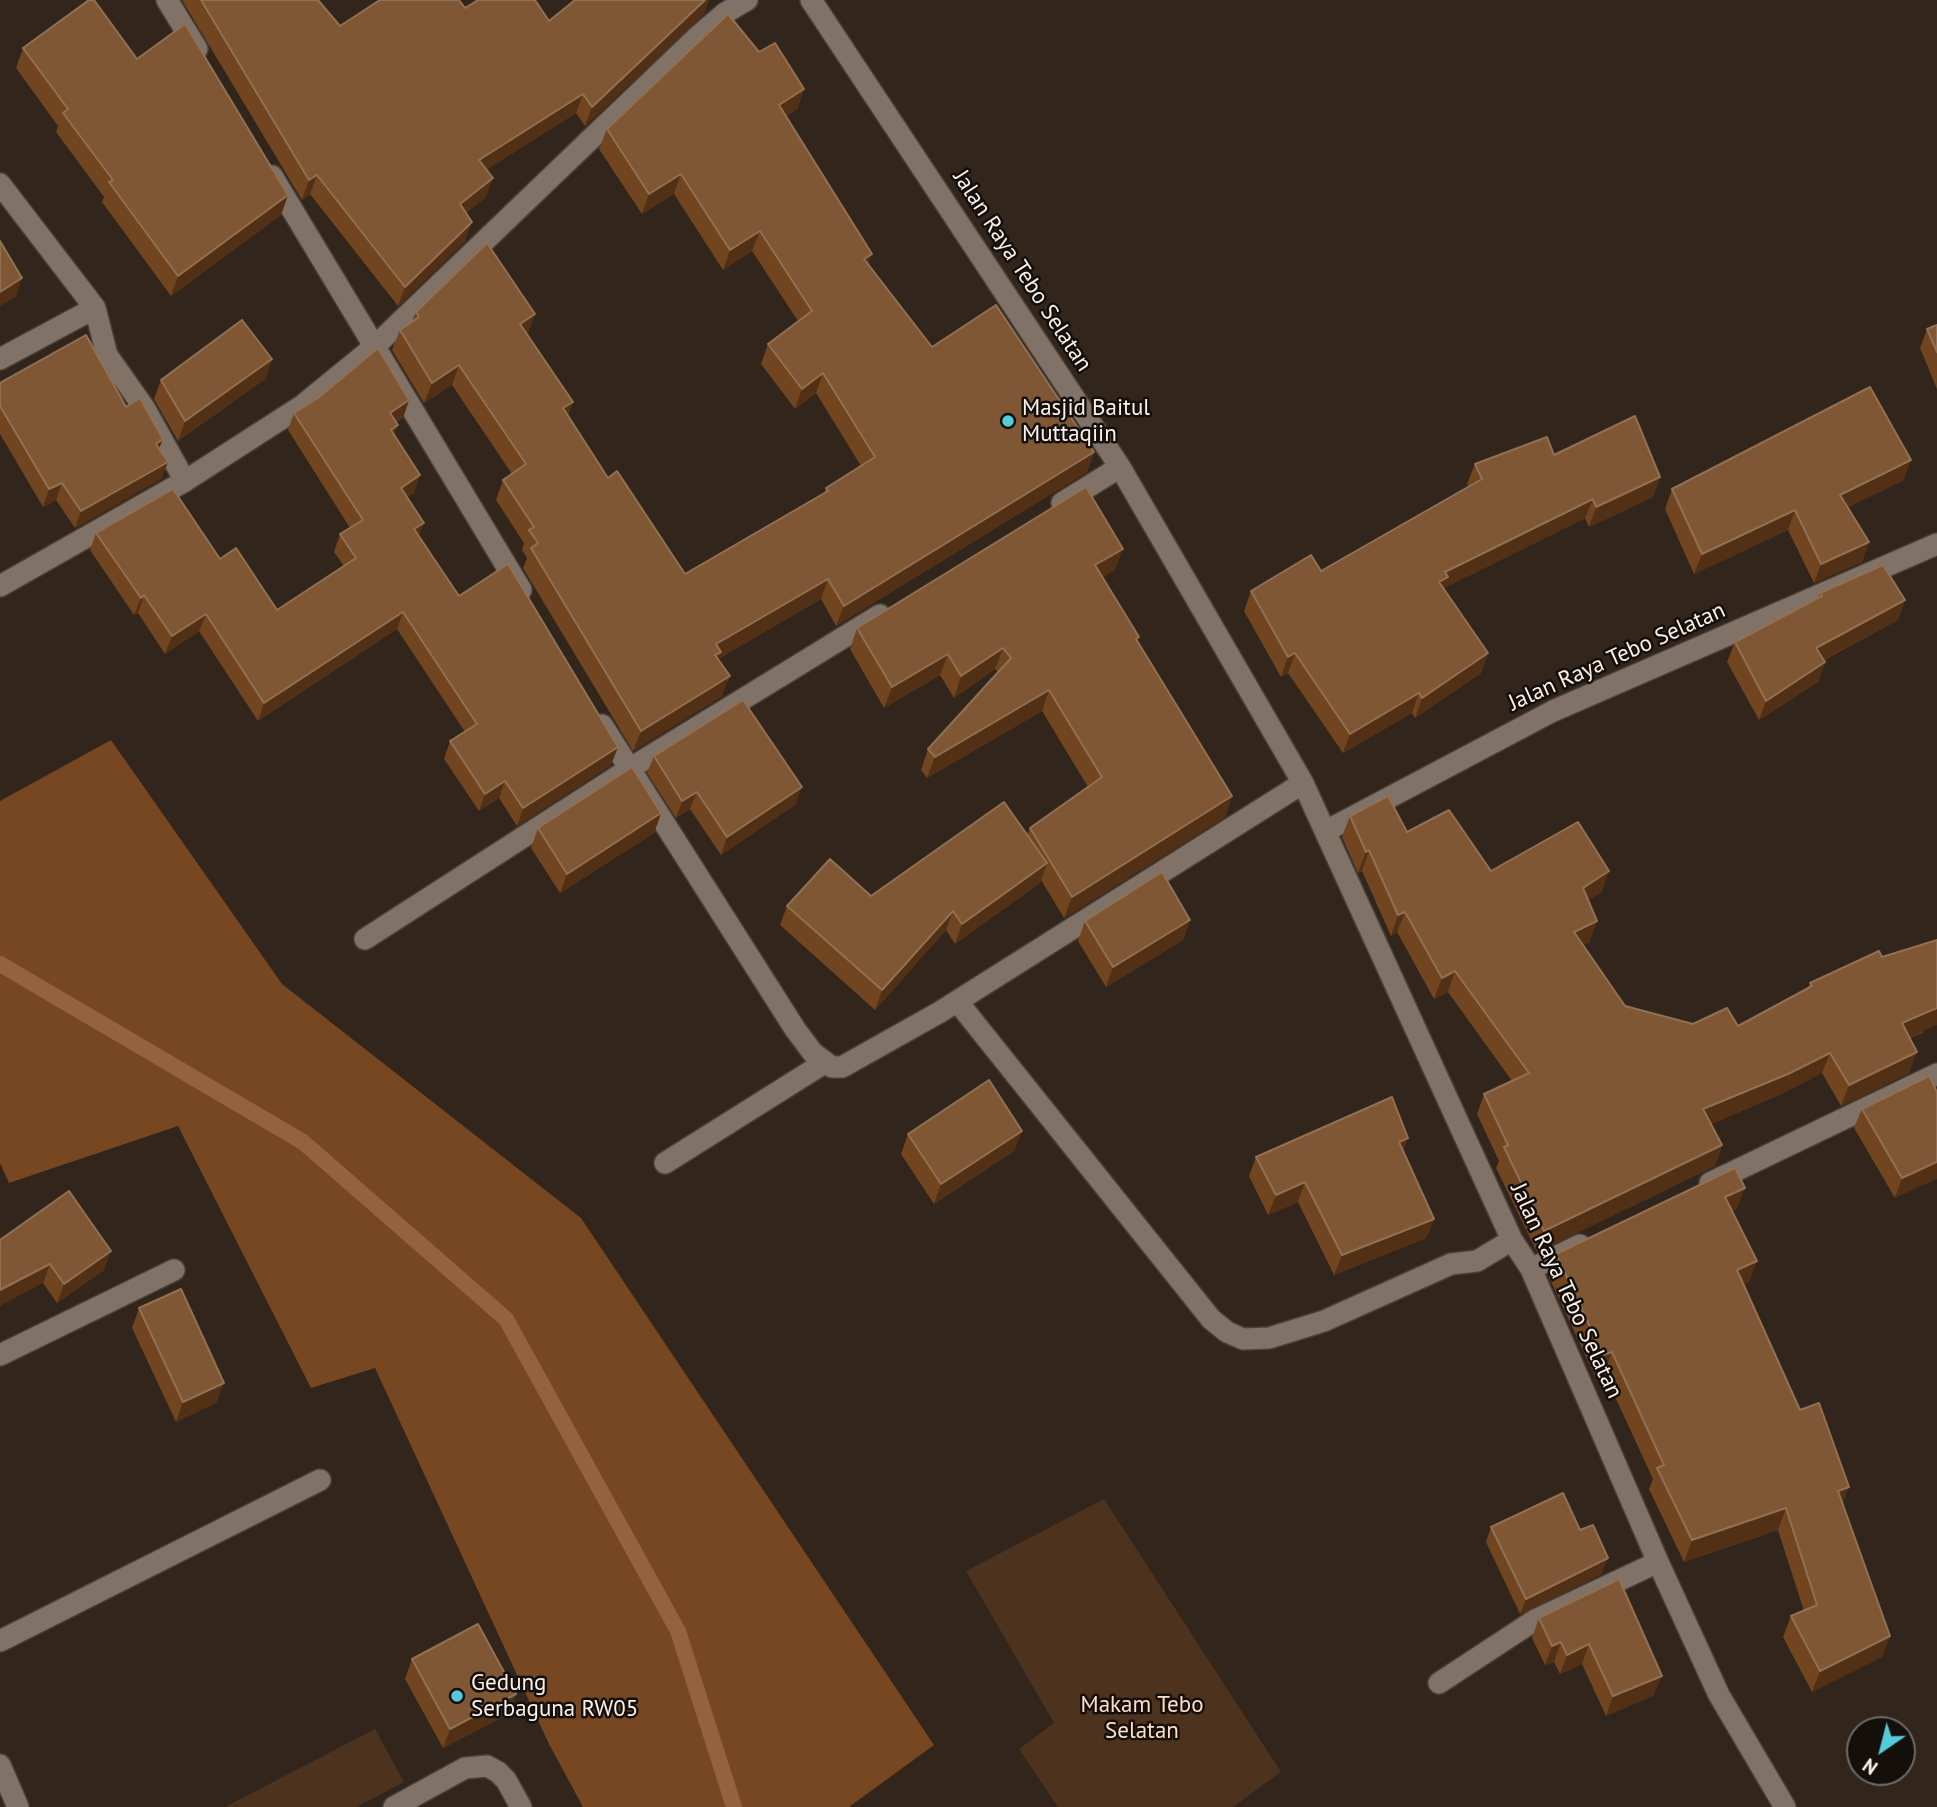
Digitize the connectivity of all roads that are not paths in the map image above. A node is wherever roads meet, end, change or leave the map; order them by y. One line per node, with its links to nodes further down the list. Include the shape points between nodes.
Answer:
1 (167, 0): 4 (street)
2 (747, 0): 8 (street, via 696,38)
3 (811, 0): 10 (street, Jalan Raya Tebo Selatan)
4 (210, 72)
5 (260, 155): 8 (street)
6 (0, 184): 7 (street)
7 (95, 308): 9 (street); 11 (street, via 107,355 145,409)
8 (374, 346): 11 (street, via 303,405); 16 (street)
9 (0, 359)
10 (1120, 467): 12 (street); 19 (street, Jalan Raya Tebo Selatan)
11 (185, 481): 14 (street)
12 (1050, 510)
13 (1937, 544): 20 (street, Jalan Raya Tebo Selatan, via 1553,712)
14 (0, 586)
15 (898, 604): 18 (street)
16 (530, 605)
17 (593, 710): 18 (street)
18 (629, 769): 21 (street); 23 (street, via 794,1029)
19 (1303, 783): 20 (street, Jalan Raya Tebo Selatan); 22 (street)
20 (1326, 831): 28 (street, Jalan Raya Tebo Selatan)
21 (365, 939)
22 (957, 1001): 23 (street, via 842,1067); 28 (street, via 1211,1320 1243,1339 1269,1338 1324,1321 1451,1264 1477,1261)
23 (824, 1063): 25 (street)
24 (1937, 1074): 26 (street)
25 (665, 1163)
26 (1691, 1192)
27 (1593, 1239): 29 (street)
28 (1512, 1240): 29 (street, Jalan Raya Tebo Selatan)
29 (1531, 1269): 33 (street, Jalan Raya Tebo Selatan)
30 (174, 1270): 31 (street)
31 (0, 1355)
32 (320, 1480): 34 (street)
33 (1658, 1562): 35 (street, via 1535,1619); 40 (street, Jalan Raya Tebo Selatan, via 1719,1695)
34 (0, 1641)
35 (1439, 1683)
36 (0, 1765): 37 (street)
37 (18, 1807)
38 (394, 1807): 39 (street, via 452,1774 476,1766 498,1772)
39 (521, 1807)
40 (1785, 1807)

